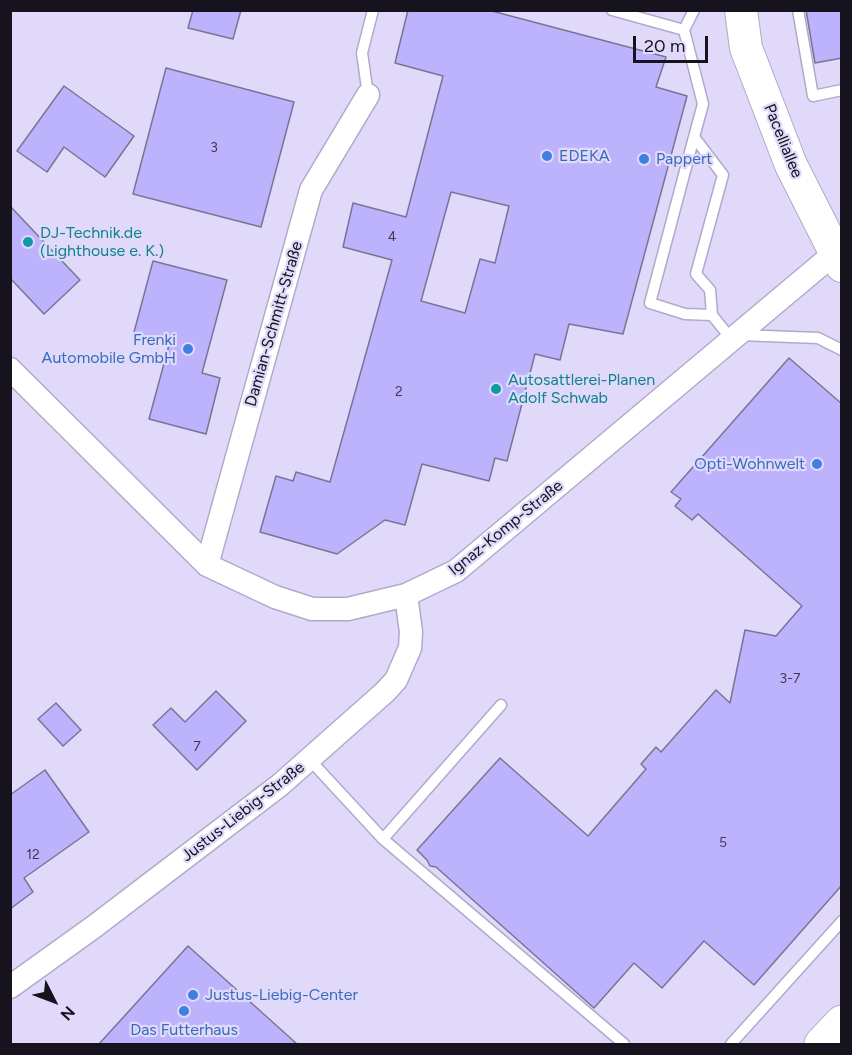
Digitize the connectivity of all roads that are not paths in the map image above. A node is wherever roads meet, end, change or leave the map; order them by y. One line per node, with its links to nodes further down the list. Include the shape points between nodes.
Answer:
1 (374, 10): 8 (lane, via 362,52)
2 (612, 10): 6 (lane)
3 (694, 10): 6 (lane)
4 (741, 10): 10 (main road, Pacelliallee, via 746,48 791,165)
5 (798, 10): 7 (lane, via 813,96)
6 (684, 30): 9 (lane, via 703,104)
7 (842, 90)
8 (368, 95): 15 (street, Damian-Schmitt-Straße, via 311,190)
9 (694, 137): 11 (lane, via 723,176 696,274 710,290); 11 (lane, via 650,303 685,314)
10 (839, 256): 12 (street, Ignaz-Komp-Straße)
11 (712, 315): 12 (lane)
12 (736, 338): 13 (lane, via 818,338); 16 (street, Ignaz-Komp-Straße, via 456,571)
13 (842, 350)
14 (10, 369): 15 (street, Ignaz-Komp-Straße)
15 (207, 565): 16 (street, Ignaz-Komp-Straße, via 275,597 312,609 348,609)
16 (406, 595): 18 (street, Justus-Liebig-Straße, via 410,648 396,680)
17 (501, 705): 19 (lane)
18 (310, 760): 19 (lane); 21 (street, Justus-Liebig-Straße)
19 (383, 839): 22 (lane)
20 (842, 921): 23 (lane)
21 (10, 987)
22 (624, 1044)
23 (731, 1044)

